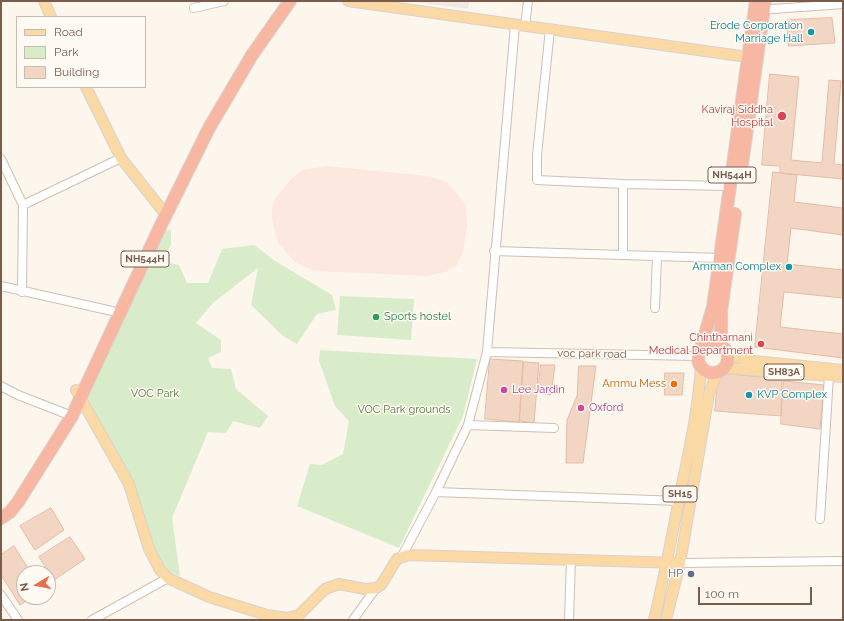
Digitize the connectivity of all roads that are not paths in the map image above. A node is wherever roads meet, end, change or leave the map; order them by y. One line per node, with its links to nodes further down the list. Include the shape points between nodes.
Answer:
1 (44, 1): 10 (main road)
2 (224, 1): 9 (street)
3 (282, 1): 21 (highway, NH544H, via 246,54 204,125)
4 (290, 1): 21 (highway, NH544H, via 252,55)
5 (348, 1): 11 (main road)
6 (528, 1): 12 (street)
7 (843, 4): 8 (street)
8 (760, 5): 14 (highway, NH544H)
9 (194, 8)
10 (51, 16)
11 (515, 25): 12 (main road); 22 (street)
12 (525, 26): 13 (main road)
13 (550, 29): 14 (main road); 18 (street, via 537,155 537,180)
14 (752, 58): 19 (highway, NH544H); 30 (highway, NH544H, via 721,311)
15 (86, 88): 16 (main road)
16 (121, 158): 20 (street); 21 (main road)
17 (1, 159): 20 (street)
18 (624, 184): 19 (street); 23 (street)
19 (730, 186): 25 (highway, NH544H)
20 (24, 205): 27 (street)
21 (163, 212): 29 (highway, NH544H)
22 (494, 251): 23 (street); 31 (street)
23 (623, 255): 24 (street)
24 (657, 256): 25 (street); 28 (street)
25 (720, 258): 32 (highway, NH544H, via 713,307)
26 (1, 286): 27 (street)
27 (22, 292): 29 (street)
28 (655, 308)
29 (115, 313): 38 (highway, NH544H)
30 (724, 348): 32 (highway, via 708,343); 33 (highway, NH544H, via 728,360); 34 (main road, SH83A, via 744,360)
31 (487, 352): 32 (street, voc park road); 40 (street)
32 (700, 357): 33 (highway, via 710,373); 43 (main road, SH15, via 699,395)
33 (721, 370): 35 (main road, SH83A); 50 (main road, SH15, via 709,394)
34 (843, 370)
35 (829, 376): 36 (main road, SH83A); 45 (street)
36 (843, 377)
37 (1, 386): 39 (street)
38 (79, 394): 39 (highway, NH544H); 51 (main road, via 129,484 150,549 160,570)
39 (68, 414): 44 (highway, NH544H, via 5,507)
40 (468, 425): 41 (street); 42 (street)
41 (554, 428)
42 (436, 492): 43 (street); 46 (street)
43 (679, 501): 49 (main road, SH15)
44 (1, 518)
45 (820, 518)
46 (402, 556): 47 (main road); 52 (main road)
47 (571, 559): 49 (main road); 58 (street)
48 (843, 561): 50 (street)
49 (668, 564): 50 (main road); 59 (main road, SH15)
50 (680, 564): 60 (main road, SH15)
51 (168, 578): 54 (main road, via 209,597); 55 (street)
52 (376, 588): 54 (main road, via 365,589 339,584 326,589 299,615 287,618); 57 (street)
53 (1, 595): 56 (street)
54 (263, 617)
55 (96, 619)
56 (18, 620)
57 (353, 620)
58 (569, 620)
59 (654, 620)
60 (666, 620)

